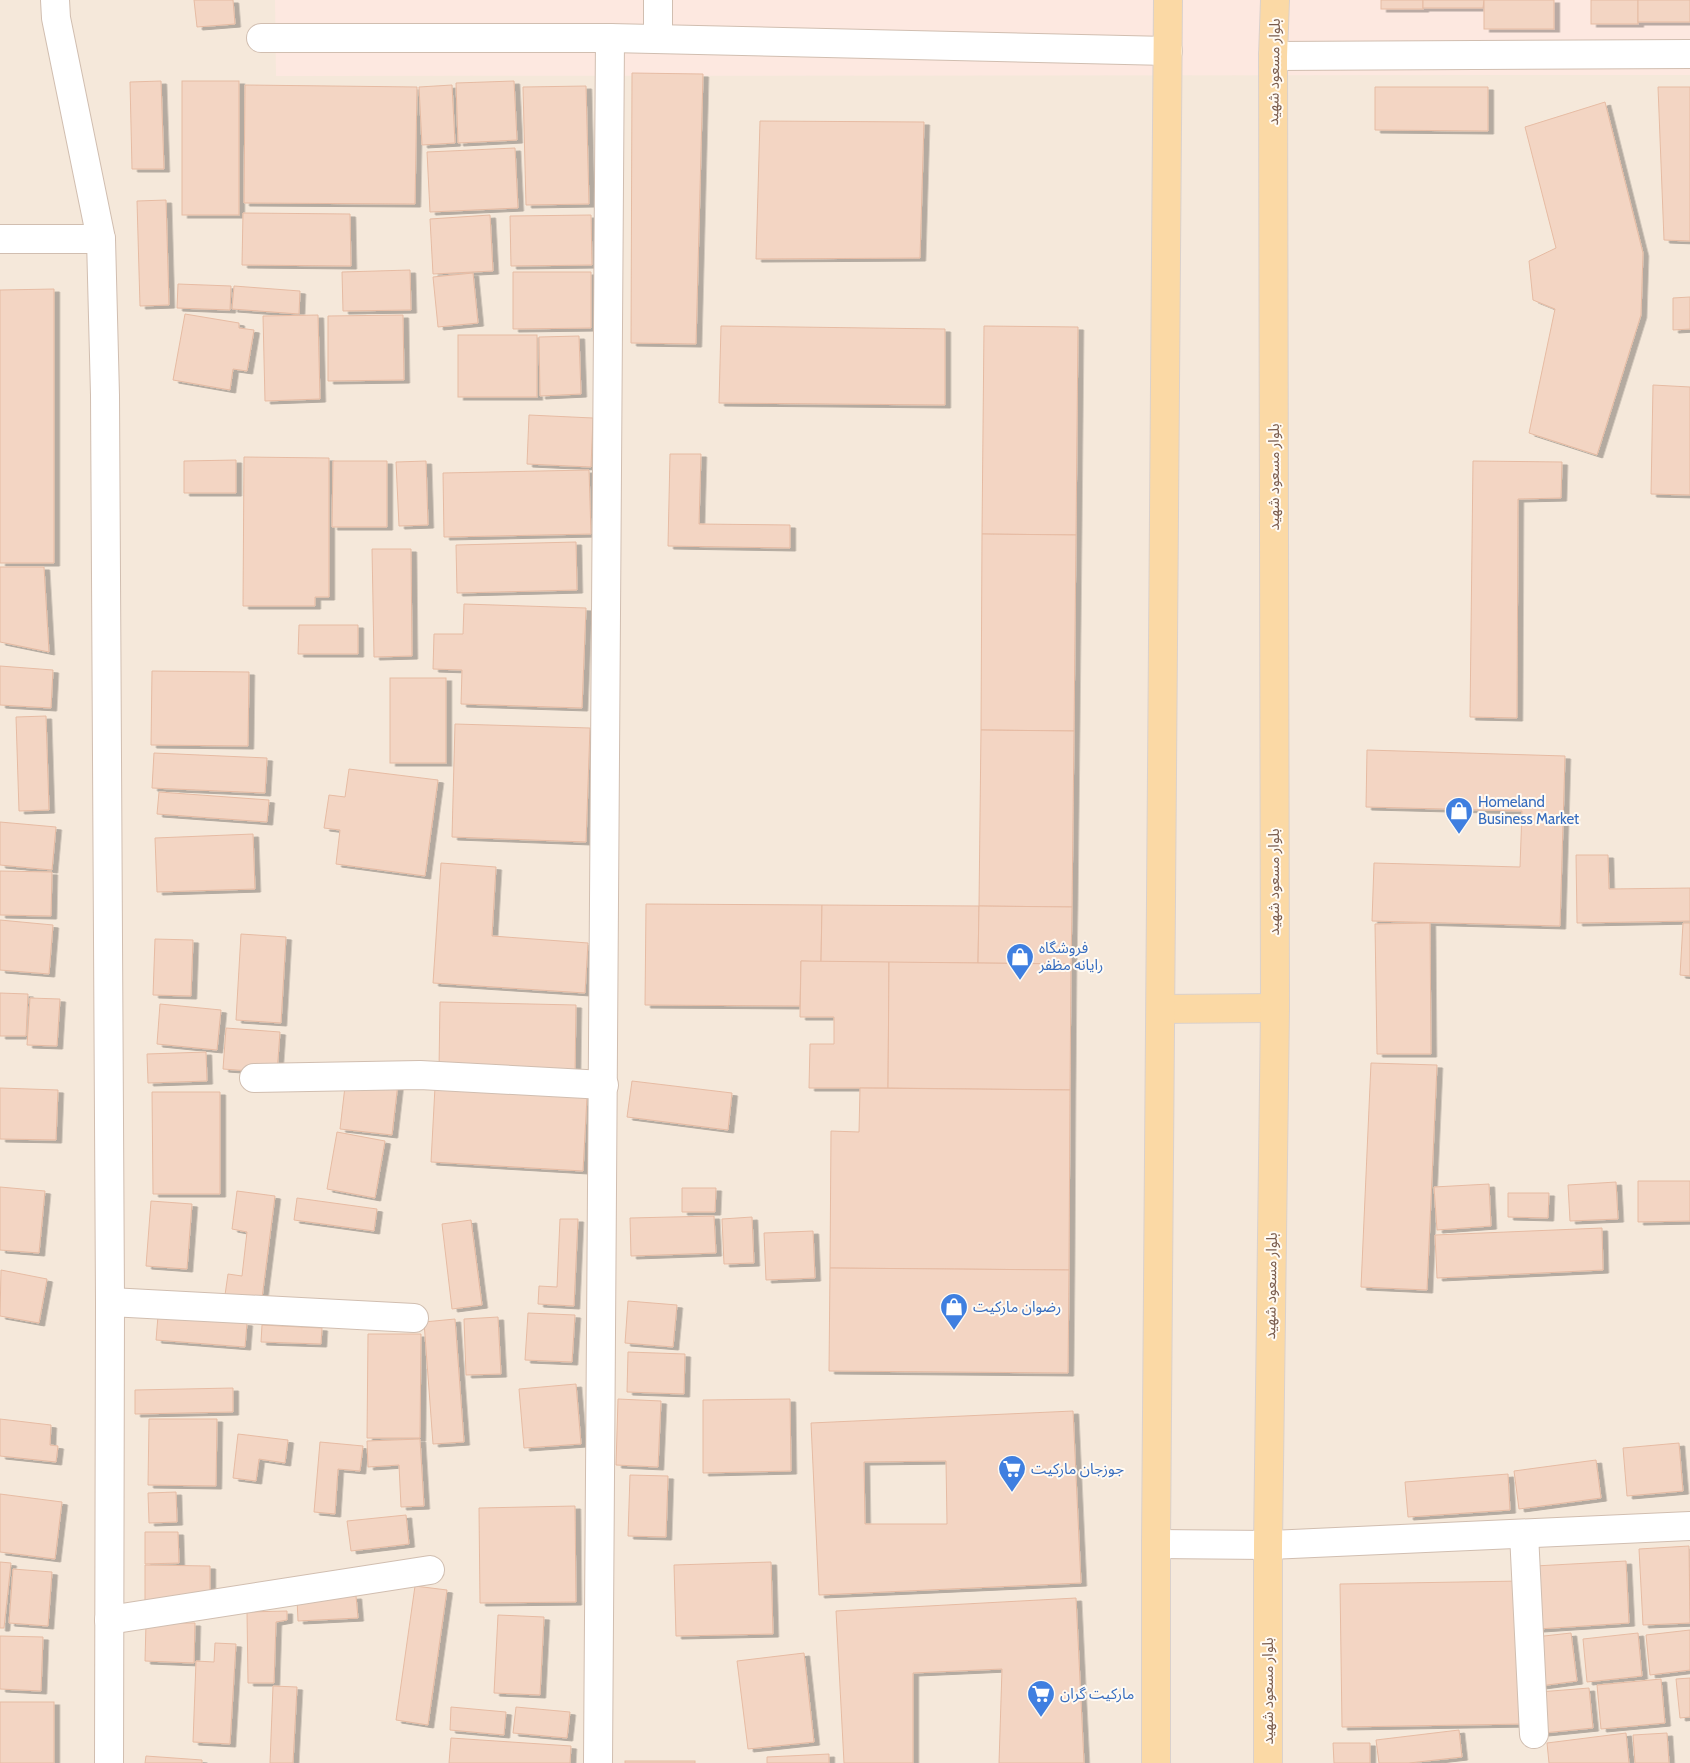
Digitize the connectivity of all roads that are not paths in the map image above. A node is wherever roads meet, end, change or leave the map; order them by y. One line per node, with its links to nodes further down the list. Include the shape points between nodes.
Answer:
1 (55, 0): 12 (street)
2 (658, 0): 7 (street)
3 (1168, 0): 8 (main road)
4 (1275, 0): 10 (main road, بلوار مسعود شهید)
5 (261, 38): 6 (street)
6 (610, 38): 7 (street); 16 (street)
7 (658, 39): 8 (street)
8 (1168, 51): 14 (main road)
9 (1690, 54): 10 (street)
10 (1273, 56): 13 (main road, بلوار مسعود شهید)
11 (0, 238): 12 (street)
12 (101, 239): 17 (street, via 106,395)
13 (1275, 1008): 14 (main road); 22 (main road, بلوار مسعود شهید)
14 (1161, 1009): 21 (main road)
15 (254, 1078): 16 (street, via 420,1075)
16 (604, 1085): 27 (street)
17 (110, 1302): 18 (street); 24 (street)
18 (414, 1318)
19 (1690, 1526): 20 (street)
20 (1524, 1534): 22 (street); 25 (street)
21 (1156, 1544): 22 (street); 28 (main road)
22 (1268, 1545): 29 (main road, بلوار مسعود شهید)
23 (430, 1570): 24 (street)
24 (109, 1620): 26 (street)
25 (1534, 1734)
26 (109, 1763)
27 (598, 1763)
28 (1156, 1763)
29 (1268, 1763)

